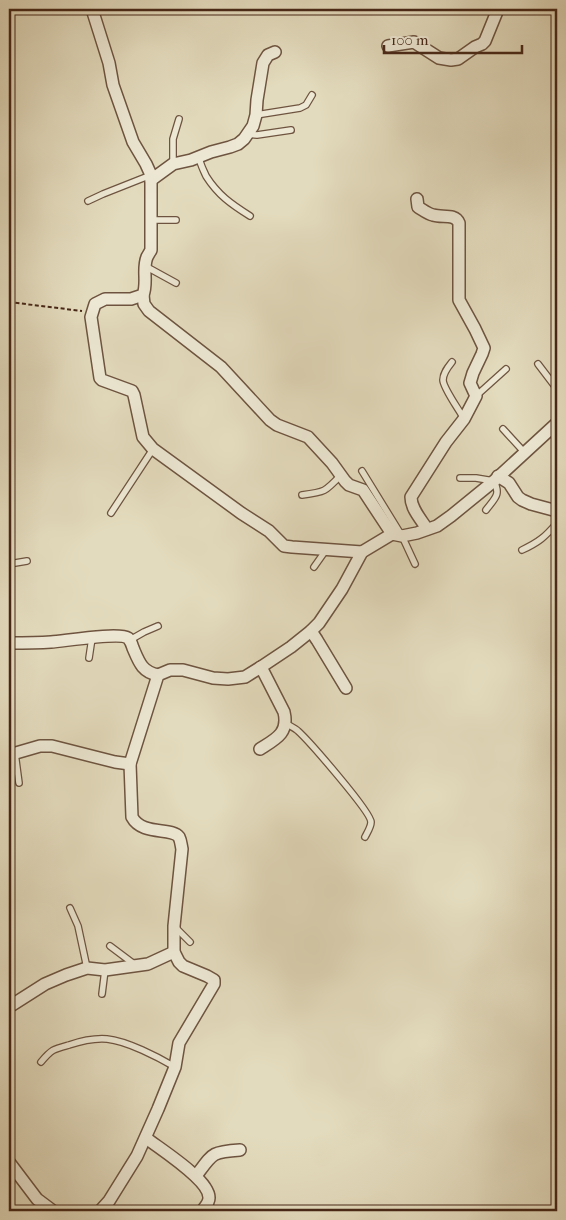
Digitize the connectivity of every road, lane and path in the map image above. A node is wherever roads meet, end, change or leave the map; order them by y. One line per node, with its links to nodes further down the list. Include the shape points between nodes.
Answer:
1 (92, 9): 12 (street, via 110,63 113,85 133,142)
2 (498, 9): 3 (street, via 485,41 458,59 439,58 414,42)
3 (388, 46)
4 (275, 52): 6 (street, via 268,55 263,63)
5 (312, 94): 6 (lane, via 306,105 300,108)
6 (256, 115): 9 (street)
7 (178, 119): 11 (lane, via 173,139)
8 (291, 130): 9 (lane)
9 (248, 134): 10 (street, via 238,144)
10 (199, 157): 11 (street); 15 (lane, via 212,186 224,199)
11 (173, 164): 12 (street)
12 (151, 178): 14 (lane); 16 (street)
13 (417, 200): 27 (street, via 418,207 425,212 454,217 459,224 459,300 484,348 470,382)
14 (88, 201)
15 (250, 216)
16 (151, 220): 17 (lane); 18 (street, via 151,250)
17 (176, 220)
18 (145, 266): 19 (lane); 20 (street)
19 (176, 283)
20 (142, 296): 22 (street, via 105,299 95,304); 34 (street, via 149,311 221,367 270,420 308,437)
21 (9, 302): 22 (path)
22 (92, 312): 31 (street, via 100,378 132,391 143,437)
23 (452, 362): 28 (lane, via 443,380)
24 (538, 364): 26 (lane)
25 (506, 369): 27 (lane)
26 (557, 389)
27 (476, 396): 28 (street)
28 (464, 419): 42 (street, via 411,497 413,508)
29 (557, 423): 32 (street)
30 (503, 429): 32 (lane)
31 (153, 449): 40 (lane); 44 (street, via 269,531 284,546)
32 (525, 452): 36 (street)
33 (362, 471): 43 (lane)
34 (341, 475): 37 (lane, via 322,492); 43 (street, via 349,485 363,490)
35 (460, 478): 36 (lane)
36 (496, 479): 38 (lane, via 496,498); 39 (street, via 509,484 522,500); 42 (street, via 451,516)
37 (302, 494)
38 (486, 510)
39 (557, 511)
40 (111, 513)
41 (557, 523): 45 (lane, via 539,542)
42 (427, 529): 43 (street)
43 (397, 535): 46 (street); 49 (lane)
44 (327, 550): 46 (street); 50 (lane)
45 (522, 550)
46 (362, 552): 52 (street, via 337,597)
47 (27, 561): 48 (lane)
48 (9, 564)
49 (415, 564)
50 (314, 567)
51 (158, 626): 54 (lane)
52 (311, 632): 57 (street); 59 (street)
53 (92, 638): 54 (street, via 119,635); 55 (street); 56 (lane)
54 (130, 640): 58 (street, via 146,671)
55 (9, 643)
56 (88, 658)
57 (261, 667): 58 (street, via 245,677 228,679 183,670 170,670); 60 (street, via 284,712)
58 (158, 675): 63 (street)
59 (346, 688)
60 (285, 723): 61 (street, via 280,735); 65 (lane, via 297,730 324,759 370,817)
61 (260, 749)
62 (12, 754): 63 (street, via 52,746); 64 (lane)
63 (130, 764): 67 (street, via 132,817 135,822 145,828 175,834 180,839 182,849)
64 (19, 783)
65 (365, 837)
66 (70, 908): 72 (lane, via 78,926)
67 (174, 926): 68 (lane); 70 (street)
68 (190, 942)
69 (110, 946): 71 (lane)
70 (174, 952): 71 (street); 77 (street, via 183,966 214,980 179,1043)
71 (136, 966): 73 (street)
72 (87, 968): 73 (street); 75 (street, via 45,984)
73 (105, 970): 74 (lane)
74 (102, 994)
75 (12, 1005)
76 (41, 1062): 77 (lane, via 56,1048 107,1039)
77 (175, 1067): 78 (street)
78 (146, 1138): 81 (street); 83 (street)
79 (240, 1150): 81 (street, via 217,1152)
80 (9, 1162): 82 (street, via 37,1198)
81 (196, 1176): 84 (street, via 210,1198)
82 (52, 1211)
83 (100, 1211)
84 (202, 1211)

